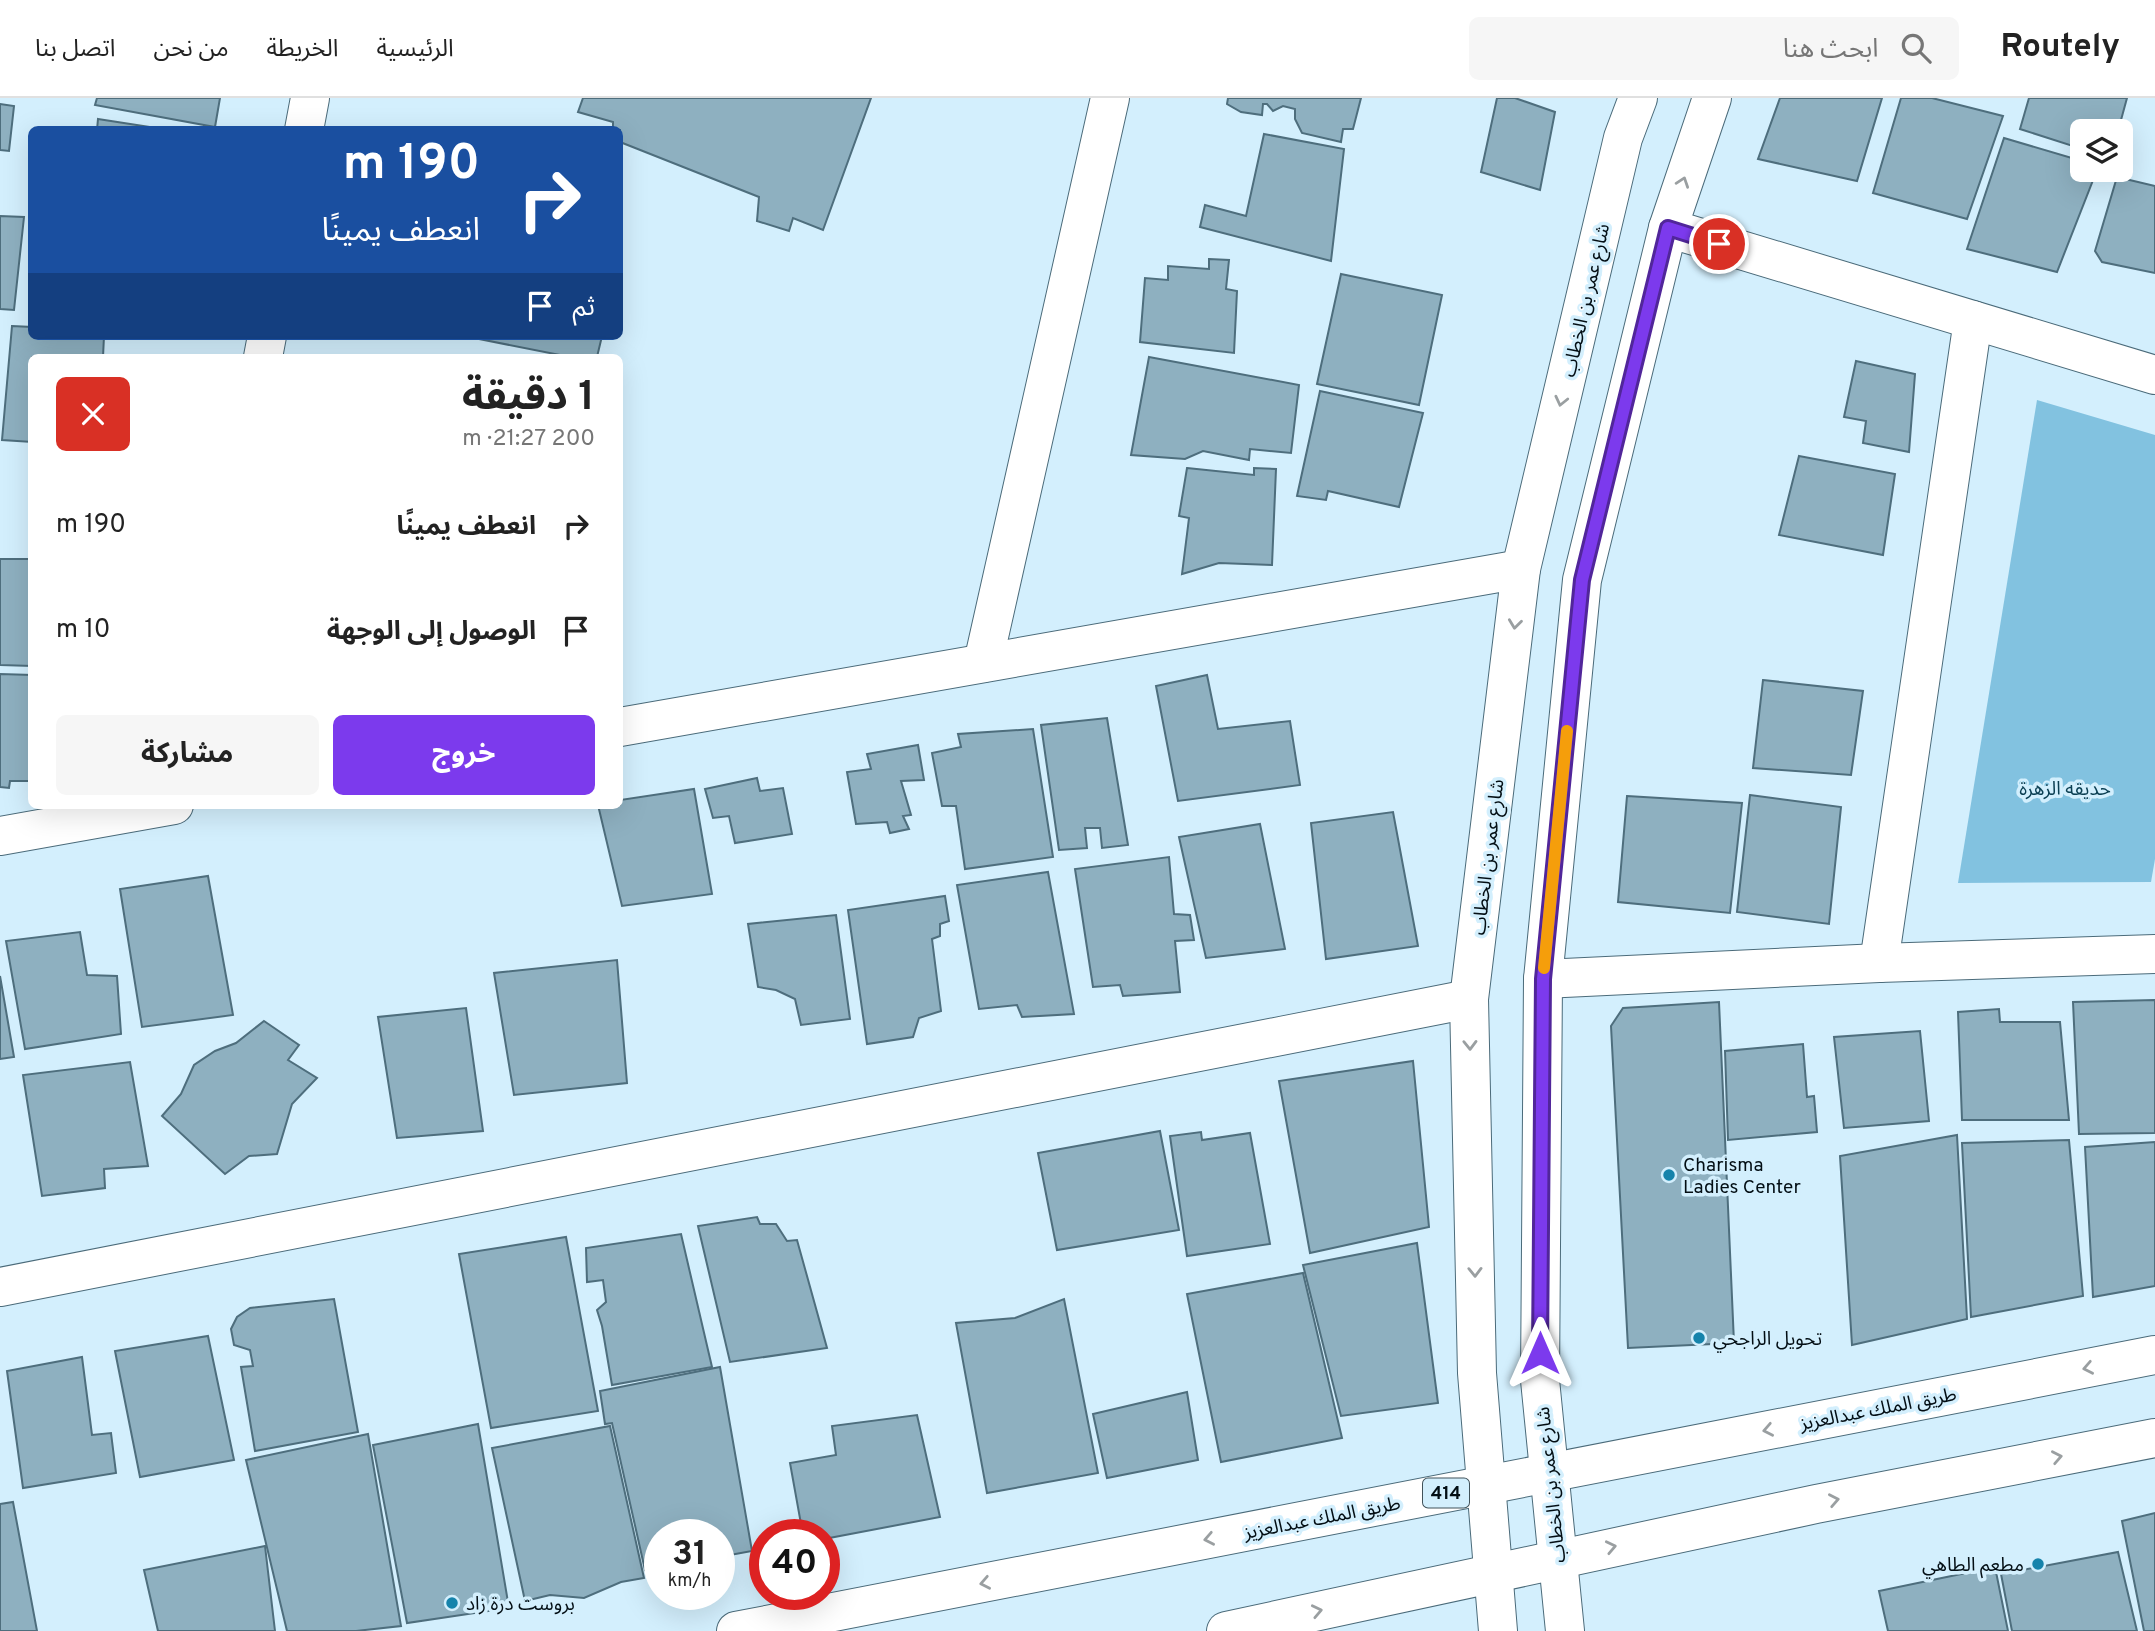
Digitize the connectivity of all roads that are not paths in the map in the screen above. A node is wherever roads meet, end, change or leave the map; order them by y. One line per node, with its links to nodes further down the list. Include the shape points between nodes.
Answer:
1 (310, 98): 5 (main road)
2 (1111, 98): 10 (main road)
3 (1638, 98): 9 (main road, شارع عمر بن الخطاب, one-way to 9, via 1623,138)
4 (1712, 98): 6 (main road, شارع عمر بن الخطاب, one-way to 4)
5 (305, 126)
6 (1668, 228): 7 (main road); 16 (main road, شارع عمر بن الخطاب, via 1582,580)
7 (1973, 320): 8 (main road); 15 (main road)
8 (2155, 375)
9 (1521, 569): 10 (main road); 17 (main road, شارع عمر بن الخطاب, one-way to 17)
10 (983, 663): 11 (main road)
11 (623, 726)
12 (152, 809): 13 (main road)
13 (0, 836)
14 (2155, 954): 15 (main road)
15 (1879, 963): 16 (main road)
16 (1543, 979): 21 (main road, شارع عمر بن الخطاب, via 1540,1380)
17 (1469, 999): 18 (main road); 22 (main road, شارع عمر بن الخطاب, one-way to 22, via 1478,1373)
18 (0, 1287)
19 (2155, 1355): 21 (main road, طريق الملك عبدالعزيز / 414, one-way to 21)
20 (2155, 1438): 23 (main road, one-way to 20)
21 (1549, 1472): 22 (main road, طريق الملك عبدالعزيز / 414); 23 (main road, شارع عمر بن الخطاب)
22 (1486, 1486): 24 (main road, شارع عمر بن الخطاب); 25 (main road, طريق الملك عبدالعزيز / 414, one-way to 25)
23 (1558, 1559): 24 (main road); 28 (main road, شارع عمر بن الخطاب)
24 (1494, 1573): 26 (main road, one-way to 24); 27 (main road, شارع عمر بن الخطاب)
25 (736, 1631)
26 (1226, 1631)
27 (1499, 1631)
28 (1565, 1631)

